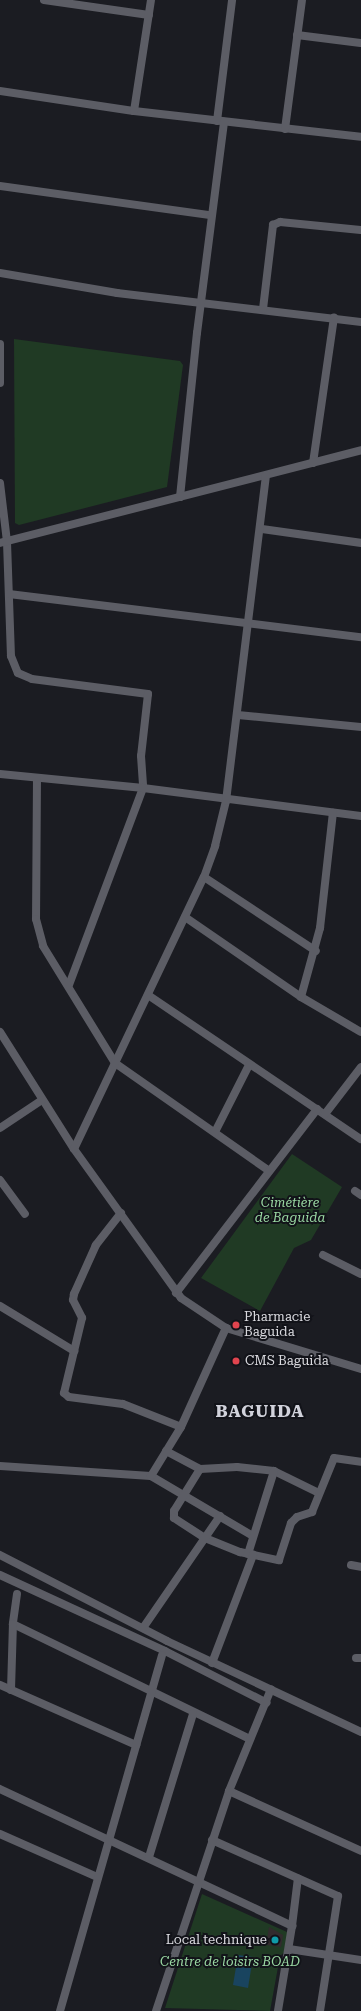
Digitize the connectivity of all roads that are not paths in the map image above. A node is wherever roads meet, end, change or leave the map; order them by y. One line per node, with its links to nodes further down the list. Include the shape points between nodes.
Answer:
1 (44, 0): 5 (street)
2 (151, 0): 5 (street)
3 (232, 0): 10 (street)
4 (302, 0): 6 (street)
5 (149, 15): 9 (street)
6 (297, 35): 7 (street); 11 (street)
7 (361, 43)
8 (0, 91): 9 (street)
9 (134, 111): 10 (street)
10 (220, 121): 11 (street); 14 (street)
11 (285, 129): 12 (street)
12 (361, 137)
13 (0, 186): 14 (street)
14 (210, 215): 17 (street)
15 (361, 230): 18 (street, via 280,222 274,225)
16 (0, 273): 17 (street, via 116,293)
17 (200, 301): 18 (street); 27 (street)
18 (263, 309): 19 (street)
19 (334, 318): 20 (street); 24 (street)
20 (361, 322)
21 (0, 344): 22 (street)
22 (0, 383)
23 (361, 450): 24 (street)
24 (312, 463): 25 (street)
25 (266, 475): 27 (street); 28 (street)
26 (0, 483): 29 (street)
27 (180, 497): 29 (street)
28 (262, 530): 30 (street); 32 (street)
29 (3, 542): 31 (street)
30 (361, 543)
31 (9, 594): 32 (street); 38 (street, via 11,656 18,673 32,679 148,694 141,749)
32 (249, 623): 33 (street); 34 (street)
33 (361, 637)
34 (238, 715): 35 (street); 39 (street)
35 (361, 727)
36 (0, 774): 37 (street)
37 (37, 778): 38 (street); 45 (street, via 38,933)
38 (143, 788): 39 (street); 45 (street)
39 (226, 801): 40 (street); 42 (street)
40 (332, 813): 41 (street); 44 (street)
41 (361, 816)
42 (204, 877): 43 (street); 44 (street)
43 (185, 917): 46 (street); 47 (street)
44 (316, 951): 47 (street)
45 (69, 985): 51 (street)
46 (148, 995): 51 (street); 52 (street)
47 (301, 997): 49 (street)
48 (0, 1032): 50 (street)
49 (361, 1032)
50 (3, 1042): 54 (street)
51 (115, 1063): 58 (street); 60 (street)
52 (249, 1064): 55 (street); 58 (street)
53 (361, 1067): 56 (street)
54 (42, 1100): 57 (street); 60 (street)
55 (317, 1108): 56 (street); 61 (street)
56 (325, 1114): 59 (street)
57 (0, 1128)
58 (215, 1132): 61 (street)
59 (361, 1140)
60 (74, 1149): 64 (street)
61 (269, 1171): 67 (street)
62 (0, 1180): 63 (street)
63 (25, 1214)
64 (121, 1214): 67 (street); 70 (street, via 96,1245 74,1294 73,1300 82,1318)
65 (323, 1254): 66 (street)
66 (361, 1274)
67 (176, 1292): 69 (street)
68 (0, 1306): 70 (street)
69 (226, 1328): 71 (street); 72 (street)
70 (74, 1350): 72 (street, via 63,1388 69,1397 123,1404)
71 (361, 1368)
72 (181, 1427): 73 (street)
73 (166, 1451): 76 (street); 78 (street)
74 (361, 1462): 79 (street, via 334,1458)
75 (0, 1466): 78 (street)
76 (200, 1469): 77 (street, via 237,1467); 80 (street)
77 (274, 1471): 79 (street); 82 (street)
78 (151, 1476): 80 (street)
79 (319, 1493): 85 (street, via 312,1512 297,1517 291,1524 279,1560)
80 (184, 1494): 81 (street); 83 (street, via 174,1511 174,1518)
81 (220, 1516): 82 (street); 83 (street)
82 (253, 1536): 85 (street)
83 (205, 1538): 85 (street); 91 (street)
84 (0, 1555): 91 (street)
85 (251, 1555): 93 (street)
86 (351, 1565): 87 (street)
87 (361, 1567)
88 (0, 1575): 98 (street, via 114,1627)
89 (17, 1594): 90 (street)
90 (13, 1624): 96 (street); 97 (street)
91 (143, 1628): 93 (street)
92 (162, 1655): 97 (street)
93 (212, 1663): 95 (street)
94 (0, 1685): 96 (street)
95 (271, 1689): 98 (street); 100 (street)
96 (11, 1690): 102 (street)
97 (151, 1693): 99 (street); 102 (street)
98 (267, 1703): 104 (street)
99 (193, 1714): 101 (street); 109 (street)
100 (361, 1732)
101 (246, 1737)
102 (136, 1745): 106 (street)
103 (0, 1789): 106 (street)
104 (229, 1791): 107 (street); 108 (street)
105 (0, 1834): 110 (street)
106 (109, 1838): 109 (street); 110 (street)
107 (212, 1840): 111 (street); 112 (street)
108 (361, 1851)
109 (149, 1857): 112 (street)
110 (97, 1877): 117 (street)
111 (298, 1878): 113 (street); 115 (street, via 338,1896)
112 (198, 1881): 113 (street); 118 (street)
113 (292, 1926): 114 (street)
114 (289, 1949): 115 (street); 119 (street)
115 (330, 1955): 116 (street); 120 (street)
116 (361, 1960)
117 (60, 2011)
118 (156, 2011)
119 (278, 2011)
120 (320, 2011)

